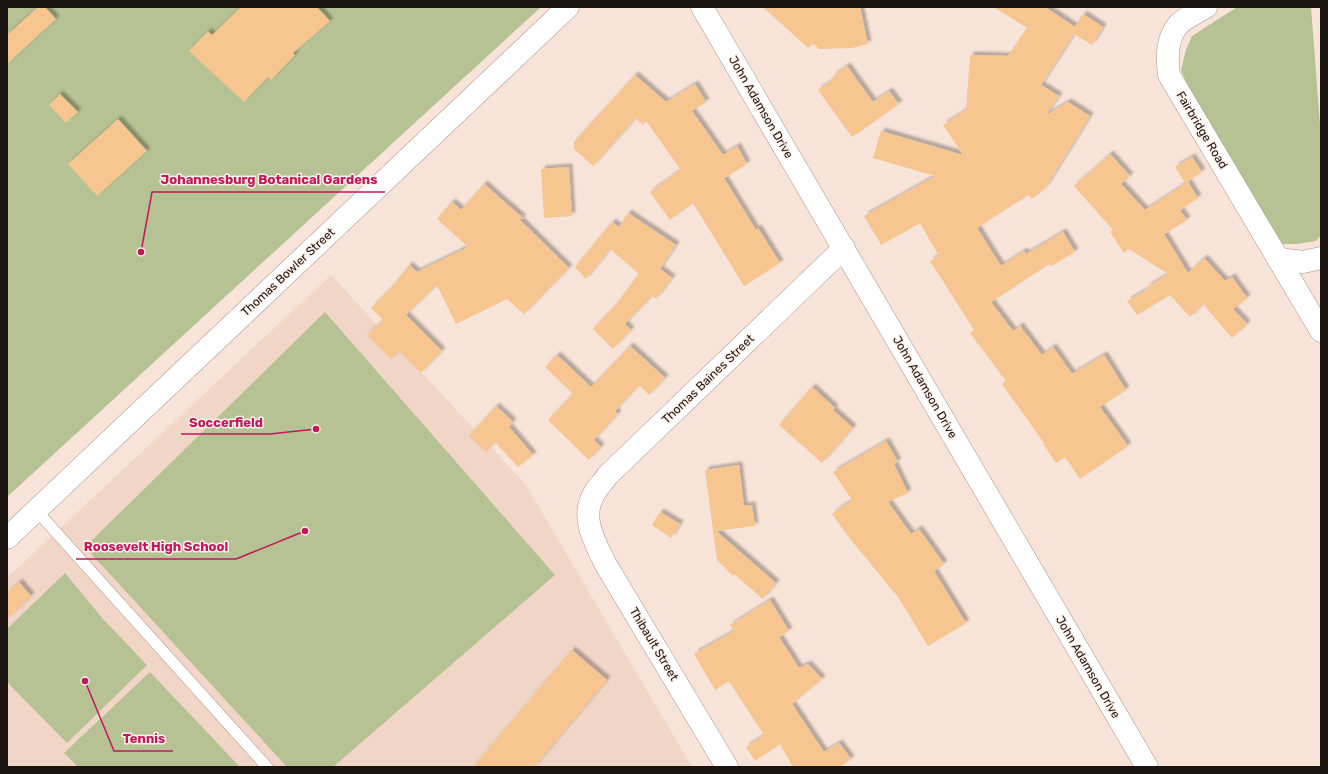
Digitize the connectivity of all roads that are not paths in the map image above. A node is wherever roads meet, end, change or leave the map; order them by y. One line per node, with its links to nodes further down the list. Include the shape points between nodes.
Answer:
1 (568, 7): 8 (street, Thomas Bowler Street)
2 (702, 7): 4 (street, John Adamson Drive)
3 (1206, 7): 6 (street, Fairbridge Road, via 1179,24 1170,40 1167,57 1169,75)
4 (844, 248): 9 (street, Thomas Baines Street, via 608,476 594,493 588,506); 13 (street, John Adamson Drive)
5 (1321, 258): 6 (street, via 1303,262)
6 (1278, 259): 7 (street, Fairbridge Road)
7 (1321, 331)
8 (36, 510): 10 (street, Thomas Bowler Street); 11 (lane)
9 (587, 519): 12 (street, Thibault Street, via 591,534 606,565)
10 (7, 538)
11 (267, 767)
12 (727, 767)
13 (1147, 767)

